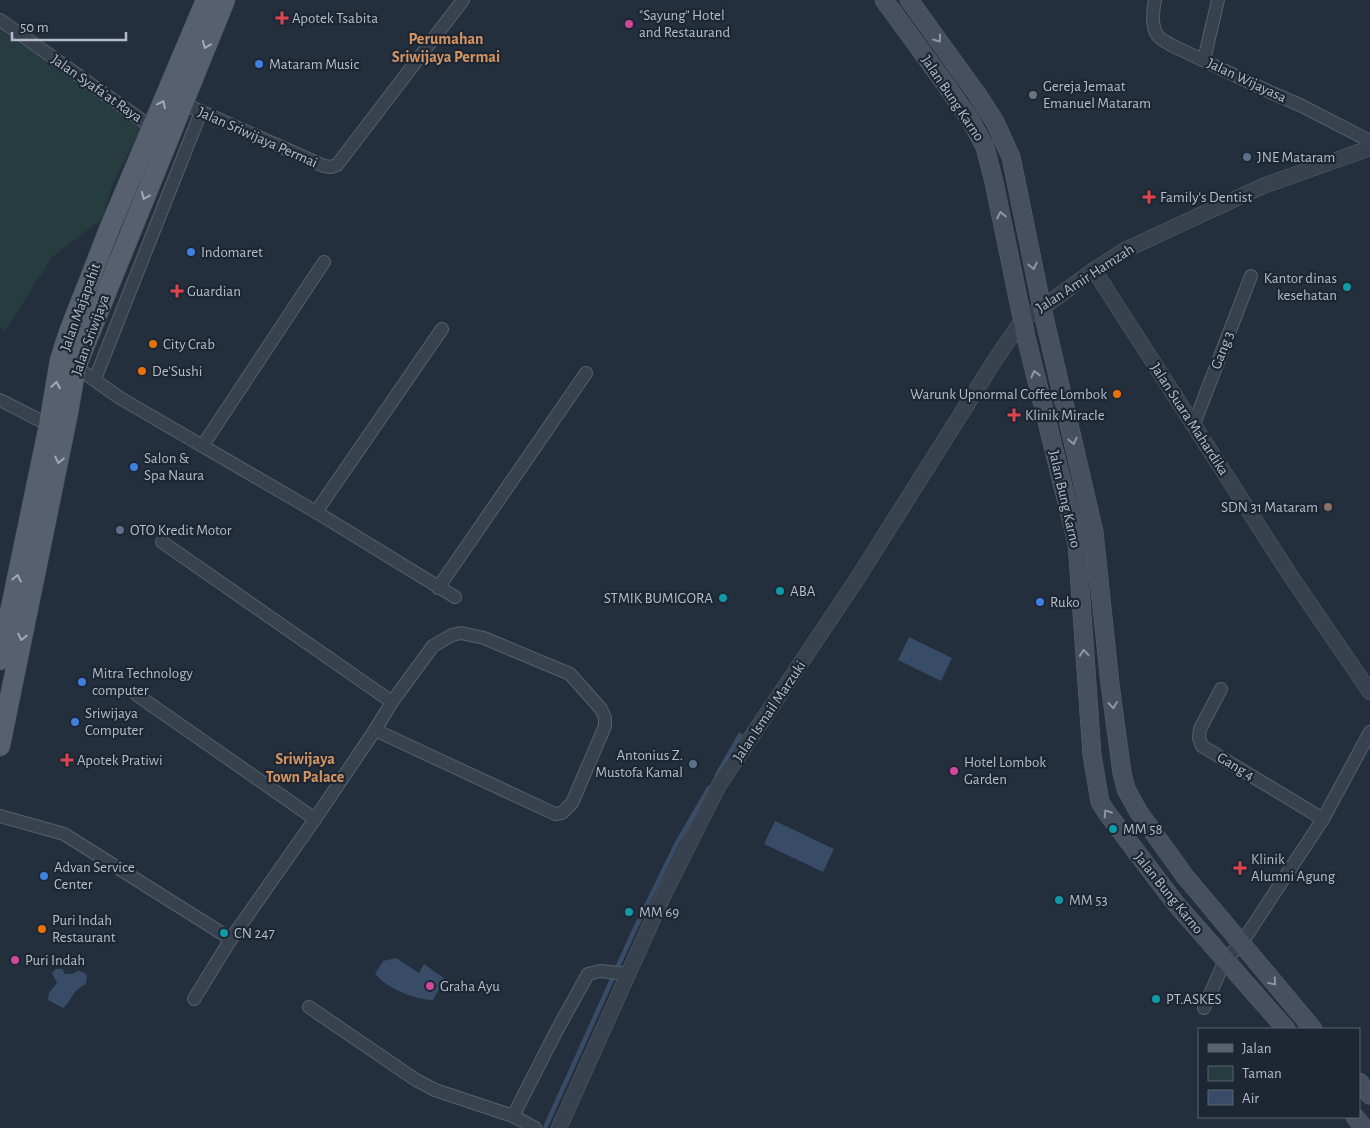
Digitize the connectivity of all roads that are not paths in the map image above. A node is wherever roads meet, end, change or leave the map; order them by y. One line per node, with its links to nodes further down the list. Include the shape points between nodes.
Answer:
1 (206, 0): 12 (main road, Jalan Majapahit)
2 (225, 0): 12 (main road, Jalan Sriwijaya, one-way to 12)
3 (463, 0): 13 (street, Jalan Sriwijaya Permai, via 337,165 324,166)
4 (884, 0): 11 (main road, Jalan Bung Karno)
5 (909, 0): 10 (main road, one-way to 10)
6 (1155, 0): 9 (street, Jalan Wijayasa, via 1154,24 1159,38)
7 (1218, 0): 9 (street)
8 (0, 20): 14 (street, Jalan Syafa'at Raya)
9 (1204, 60): 16 (street, Jalan Wijayasa)
10 (963, 73): 11 (main road); 21 (main road, one-way to 21, via 995,122 1010,157)
11 (946, 85): 22 (main road, Jalan Bung Karno, one-way to 11, via 985,147)
12 (182, 89): 13 (street, Jalan Sriwijaya Permai); 14 (main road, Jalan Majapahit, one-way to 12); 15 (main road, Jalan Sriwijaya)
13 (201, 112): 26 (street)
14 (152, 126): 15 (street, Jalan Syafa'at Raya); 29 (main road, Jalan Majapahit, one-way to 14, via 60,360 69,332)
15 (168, 140): 24 (main road, Jalan Sriwijaya, one-way to 24)
16 (1370, 141)
17 (1370, 148): 19 (street, Jalan Amir Hamzah, via 1263,186 1125,250)
18 (324, 262): 30 (street)
19 (1094, 270): 21 (street, Jalan Amir Hamzah); 28 (street, Jalan Suara Mahardika)
20 (1251, 276): 28 (street, Gang 3)
21 (1042, 308): 22 (street, Jalan Amir Hamzah); 31 (main road, one-way to 31)
22 (1023, 318): 32 (main road, Jalan Bung Karno, one-way to 22); 56 (street, Jalan Ismail Marzuki, via 857,579 719,786)
23 (442, 329): 33 (street)
24 (76, 367): 26 (street); 37 (main road, Jalan Sriwijaya, one-way to 37, via 66,422)
25 (586, 372): 35 (street)
26 (94, 379): 30 (street, via 120,398)
27 (0, 400): 29 (street)
28 (1194, 424): 42 (street, Jalan Suara Mahardika, via 1290,575)
29 (49, 425): 37 (main road, Jalan Majapahit, one-way to 29)
30 (203, 445): 33 (street)
31 (1084, 489): 32 (main road); 39 (main road, via 1094,532)
32 (1064, 493): 40 (main road, Jalan Bung Karno, one-way to 32, via 1076,543)
33 (316, 512): 35 (street)
34 (162, 542): 44 (street)
35 (438, 588): 36 (street)
36 (455, 597)
37 (21, 602): 38 (main road, Jalan Majapahit); 47 (main road, Jalan Sriwijaya, one-way to 47)
38 (0, 660)
39 (1110, 684): 40 (main road); 51 (main road, one-way to 51, via 1126,789)
40 (1088, 686): 52 (main road, Jalan Bung Karno, one-way to 40, via 1100,802 1092,755)
41 (1221, 689): 50 (street, Gang 4, via 1200,729 1202,746)
42 (1370, 692)
43 (137, 695): 49 (street)
44 (392, 702): 45 (street); 45 (street, via 433,646 461,633 484,638 570,674 601,709 605,726 572,803 562,813 555,814)
45 (375, 730): 49 (street)
46 (1370, 732): 50 (street)
47 (0, 746)
48 (0, 816): 53 (street, via 64,834)
49 (315, 819): 53 (street)
50 (1323, 819): 54 (street)
51 (1153, 834): 52 (main road); 54 (main road)
52 (1134, 849): 55 (main road, Jalan Bung Karno)
53 (231, 938): 57 (street)
54 (1242, 944): 55 (street); 61 (main road, one-way to 61)
55 (1225, 960): 59 (street); 60 (main road, Jalan Bung Karno)
56 (624, 974): 64 (street, via 600,971 588,974); 66 (street, Jalan Ismail Marzuki)
57 (194, 999)
58 (309, 1007): 64 (street, via 416,1080 435,1090)
59 (1204, 1008)
60 (1285, 1028)
61 (1311, 1028)
62 (1360, 1083): 63 (main road)
63 (1370, 1095)
64 (513, 1116): 65 (street)
65 (533, 1127)
66 (559, 1128)

